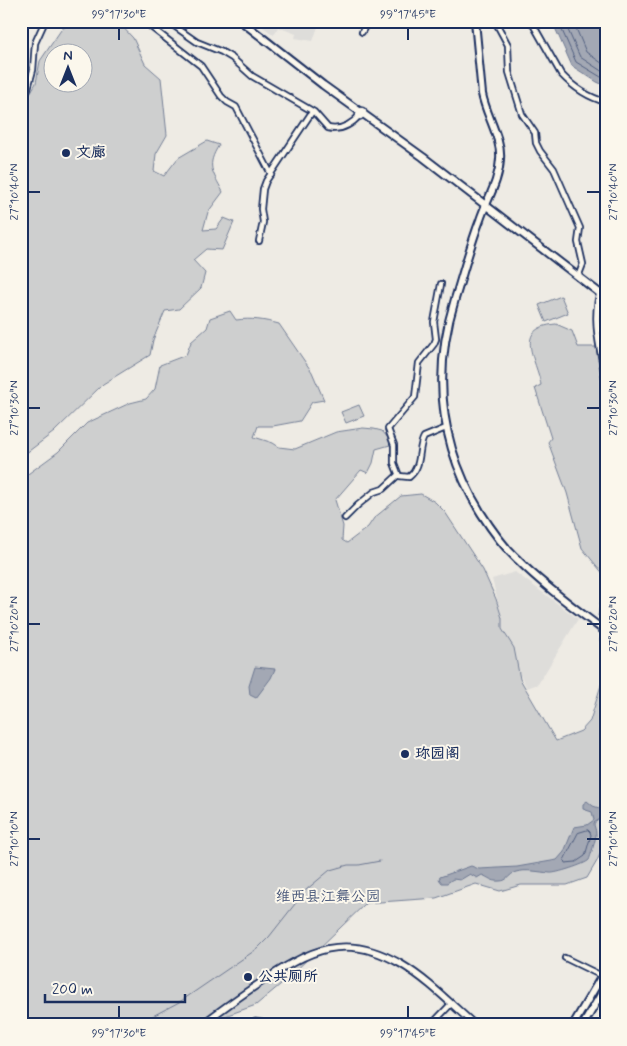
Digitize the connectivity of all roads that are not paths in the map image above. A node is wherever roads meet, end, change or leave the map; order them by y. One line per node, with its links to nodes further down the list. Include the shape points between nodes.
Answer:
1 (45, 21): 11 (street, via 35,43 33,70)
2 (148, 21): 15 (street, via 151,27 201,66 221,96 236,107)
3 (167, 21): 13 (street, via 197,42 232,58 252,76)
4 (236, 21): 14 (main road, via 320,87)
5 (242, 21): 14 (main road)
6 (363, 21): 10 (street)
7 (475, 21): 16 (main road, via 482,94 500,151 494,190)
8 (495, 21): 18 (street, via 508,45 509,72 522,114 535,133 540,151 554,169 580,228 578,242 583,264)
9 (531, 21): 12 (street, via 565,78 587,95)
10 (362, 32)
11 (21, 101)
12 (606, 102)
13 (312, 112): 14 (street, via 331,129 347,126); 15 (street)
14 (361, 114): 16 (main road, via 471,199)
15 (271, 174): 17 (street, via 263,190 263,222)
16 (485, 206): 18 (main road); 23 (main road, via 446,334 441,390)
17 (259, 241)
18 (578, 277): 20 (main road)
19 (442, 284): 24 (street, via 435,316 436,339 419,362 415,396 388,429 394,444 394,463)
20 (600, 294): 21 (main road); 22 (street, via 596,323)
21 (606, 298)
22 (606, 378)
23 (446, 428): 24 (street, via 424,437 412,475 402,477); 26 (main road, via 467,489 500,540 523,565)
24 (398, 474): 25 (street)
25 (345, 518)
26 (606, 632)
27 (565, 958): 28 (street)
28 (604, 972): 36 (main road)
29 (606, 986): 37 (main road)
30 (451, 1004): 32 (street, via 414,973 383,955 359,948 338,947 298,958); 34 (street); 35 (street)
31 (247, 1024): 33 (street)
32 (201, 1025)
33 (269, 1025)
34 (431, 1025)
35 (475, 1025)
36 (573, 1025)
37 (583, 1025)

